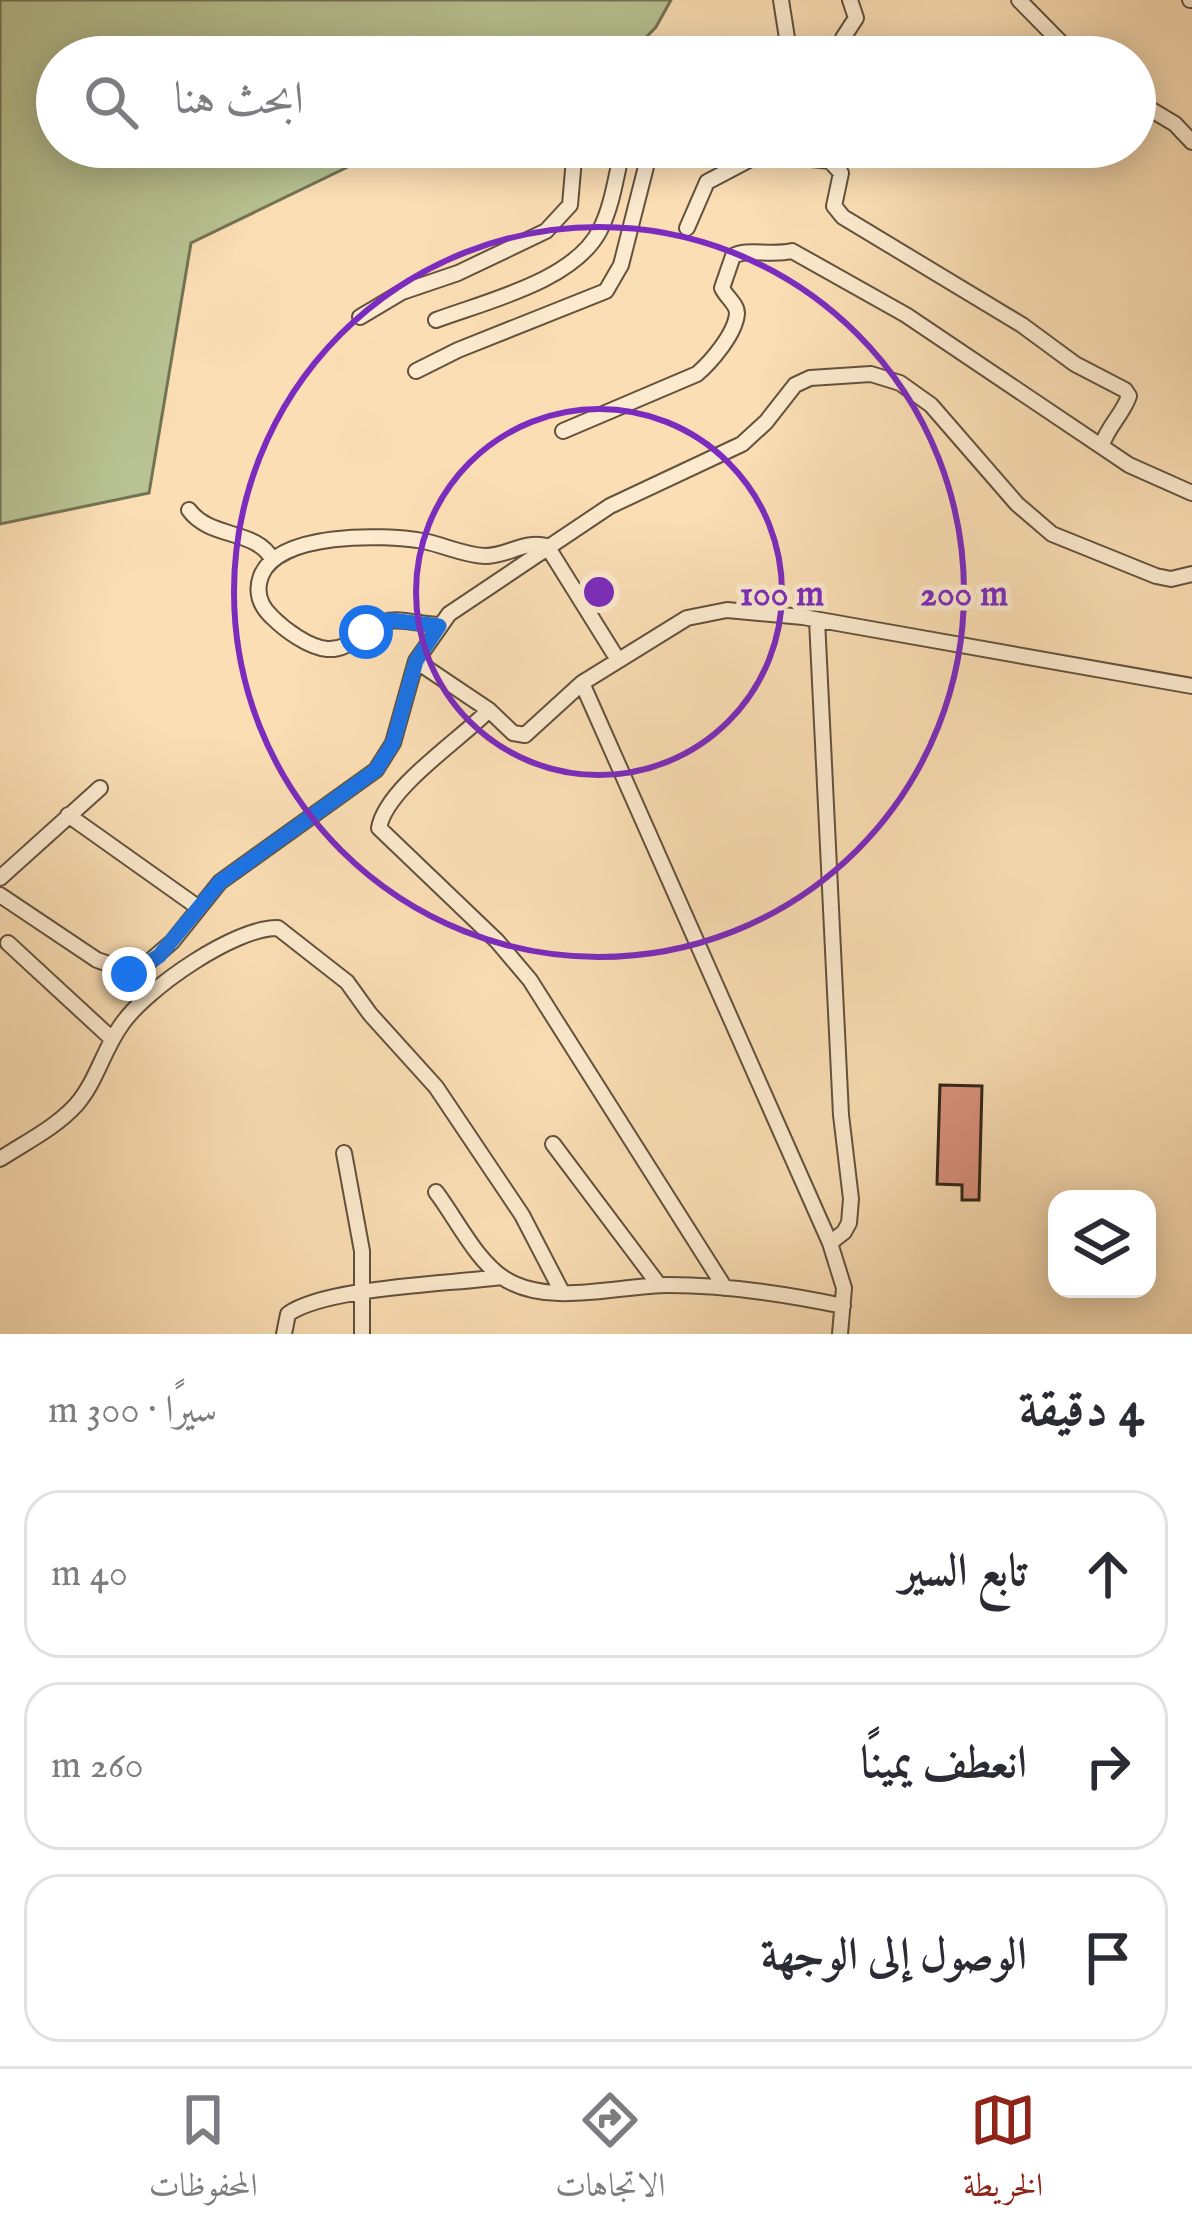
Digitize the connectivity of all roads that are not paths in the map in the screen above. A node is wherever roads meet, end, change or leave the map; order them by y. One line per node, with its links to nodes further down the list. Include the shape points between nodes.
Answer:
1 (782, 0): 4 (street)
2 (850, 0): 5 (street, via 856,18)
3 (1019, 0): 6 (street)
4 (787, 36)
5 (844, 36)
6 (1054, 36)
7 (1156, 113): 8 (street)
8 (1175, 124): 9 (street); 10 (street)
9 (1192, 124)
10 (1192, 142)
11 (573, 168): 19 (street, via 570,205 554,225)
12 (618, 168): 17 (street, via 587,250)
13 (645, 168): 18 (street, via 613,285)
14 (732, 168): 16 (street, via 710,179)
15 (838, 168): 23 (street, via 834,206 843,217 1127,391)
16 (688, 228)
17 (531, 284): 18 (street); 20 (street)
18 (544, 314): 21 (street)
19 (360, 316)
20 (436, 320)
21 (416, 371)
22 (563, 430): 23 (street, via 697,374 736,317 722,288 733,256 792,251 906,315)
23 (1102, 445): 24 (street)
24 (1192, 493)
25 (189, 510): 27 (street, via 204,526 260,545)
26 (547, 546): 27 (street, via 526,543 488,556 419,540 336,541); 28 (street, via 638,490 742,444 801,381 871,374 931,405 1052,534 1156,576); 30 (street); 31 (street)
27 (272, 559): 30 (street, via 258,588 261,603 314,646 339,648 386,621)
28 (1192, 574)
29 (817, 620): 31 (street, via 706,613); 34 (street); 47 (street, via 851,1199 849,1222)
30 (439, 626): 32 (street)
31 (618, 660): 33 (street)
32 (416, 661): 35 (street); 40 (street, via 393,743 376,770 231,873)
33 (582, 683): 35 (street, via 525,735); 47 (street)
34 (1192, 686)
35 (489, 710): 50 (street, via 411,781 379,827 530,980)
36 (100, 788): 37 (street)
37 (68, 815): 38 (street); 40 (street)
38 (0, 878)
39 (0, 896): 40 (street, via 129,974 159,956)
40 (199, 908)
41 (8, 943): 42 (street)
42 (112, 1039): 45 (street, via 73,1108); 51 (street, via 141,1002 186,969 257,931 284,931 346,982 436,1087 522,1214)
43 (553, 1144): 49 (street)
44 (344, 1153): 52 (street, via 362,1251)
45 (0, 1159)
46 (436, 1192): 48 (street)
47 (830, 1243): 53 (street)
48 (501, 1277): 51 (street); 52 (street)
49 (659, 1285): 50 (street); 51 (street)
50 (725, 1288): 53 (street)
51 (562, 1292)
52 (361, 1293): 54 (street, via 294,1310); 55 (street)
53 (843, 1306): 56 (street)
54 (284, 1334)
55 (362, 1334)
56 (840, 1334)

